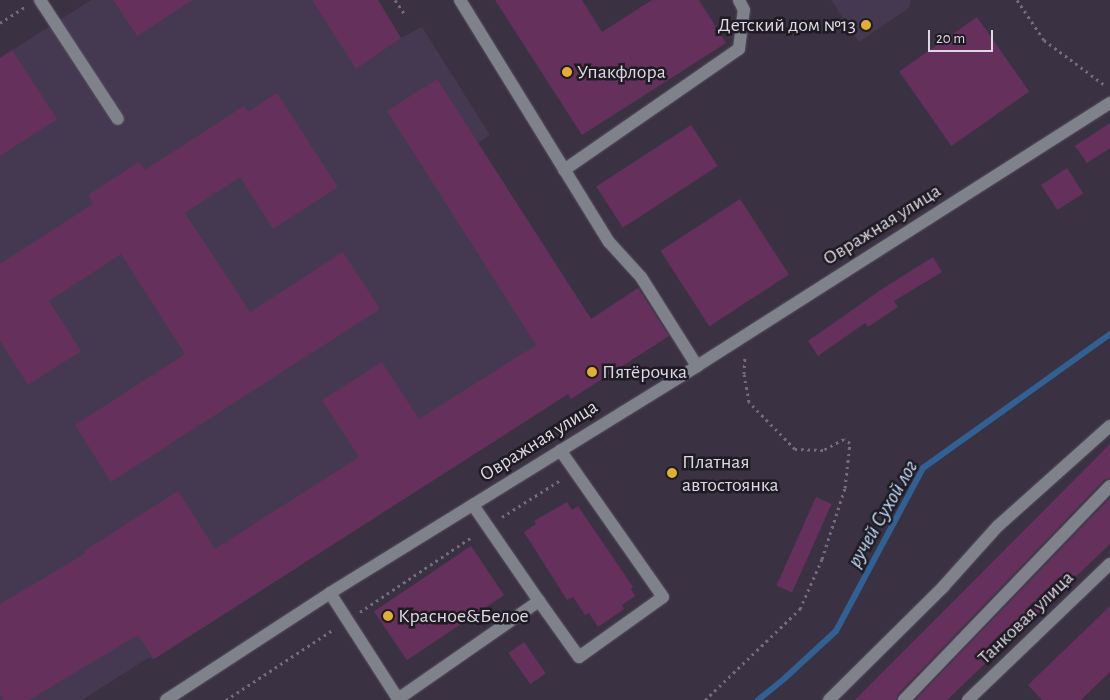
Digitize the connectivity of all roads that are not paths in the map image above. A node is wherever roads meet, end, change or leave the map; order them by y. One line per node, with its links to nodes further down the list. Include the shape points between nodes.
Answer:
1 (460, 0): 6 (street)
2 (739, 0): 6 (street, via 744,10 739,49)
3 (34, 2): 5 (street)
4 (1110, 103): 7 (street, Овражная улица)
5 (118, 119)
6 (564, 170): 7 (street, via 609,242 641,277)
7 (697, 366): 9 (street, Овражная улица)
8 (1110, 426): 17 (street, via 998,526 943,587)
9 (560, 450): 11 (street, Овражная улица); 14 (street, via 663,597 579,658)
10 (1110, 486): 18 (street)
11 (473, 504): 13 (street, Овражная улица); 14 (street)
12 (1110, 564): 19 (street, Танковая улица)
13 (330, 593): 15 (street); 16 (street, Овражная улица)
14 (539, 601): 15 (street)
15 (398, 699)
16 (166, 700)
17 (829, 700)
18 (904, 700)
19 (968, 700)

